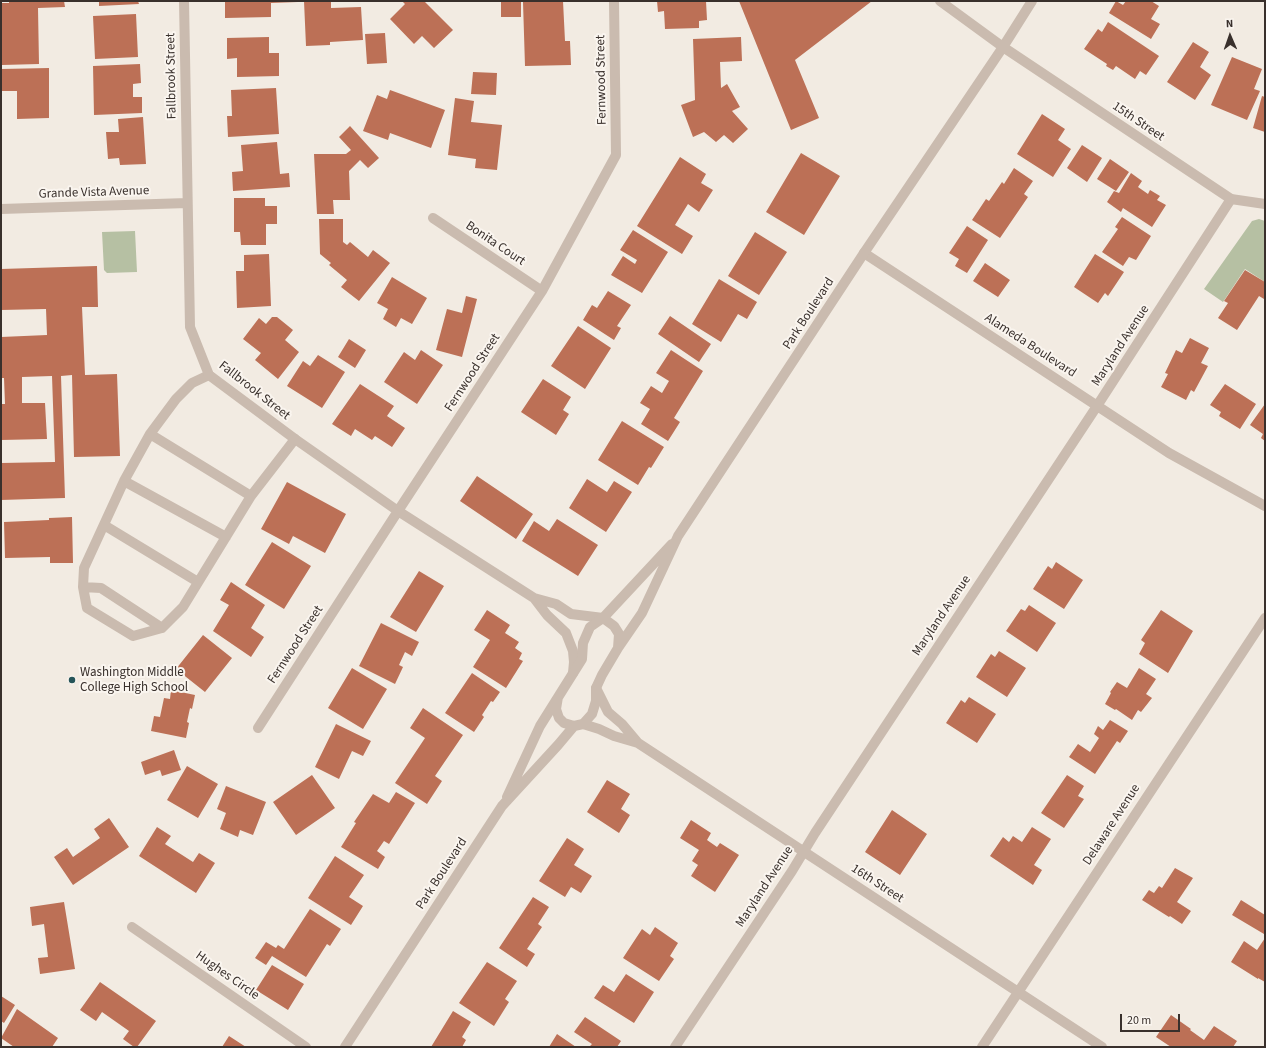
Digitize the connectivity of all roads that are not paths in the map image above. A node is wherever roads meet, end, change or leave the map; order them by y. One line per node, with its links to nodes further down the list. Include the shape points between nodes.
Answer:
1 (184, 1): 7 (street, Fallbrook Street)
2 (614, 1): 12 (street, Fernwood Street, via 616,155)
3 (940, 1): 5 (street, 15th Street)
4 (1032, 1): 5 (street, Park Boulevard)
5 (1003, 47): 6 (street, 15th Street); 11 (street, Park Boulevard)
6 (1231, 199): 8 (street, 15th Street); 14 (street, Maryland Avenue)
7 (187, 203): 9 (street, Grande Vista Avenue); 13 (street, Fallbrook Street, via 190,327)
8 (1265, 204)
9 (1, 209)
10 (433, 218): 12 (street, Bonita Court)
11 (864, 254): 14 (street, Alameda Boulevard); 22 (street, Park Boulevard)
12 (542, 291): 20 (street, Fernwood Street)
13 (209, 375): 15 (street, via 192,383 176,399); 16 (street, Fallbrook Street)
14 (1097, 406): 19 (street, Alameda Boulevard, via 1169,452); 38 (street, Maryland Avenue)
15 (150, 434): 17 (street); 18 (street)
16 (295, 439): 18 (street); 20 (street, Fallbrook Street)
17 (124, 481): 21 (street); 23 (street)
18 (251, 496): 23 (street)
19 (1265, 506)
20 (398, 511): 26 (street, Fallbrook Street); 35 (street, Fernwood Street)
21 (104, 525): 24 (street); 25 (street, via 84,568)
22 (678, 536): 27 (street); 30 (street, Park Boulevard, via 642,613)
23 (226, 537): 24 (street)
24 (198, 582): 29 (street, via 183,607)
25 (83, 587): 29 (street, via 101,588); 29 (street, via 87,608 133,636)
26 (534, 598): 27 (street, via 556,604 571,614); 31 (street, via 566,633 573,651)
27 (603, 618): 30 (street, via 620,634); 31 (street, via 590,627 586,634 582,643 582,659)
28 (1265, 618): 40 (street, Delaware Avenue)
29 (162, 628)
30 (618, 648): 32 (street, Park Boulevard)
31 (573, 673): 33 (street)
32 (596, 688): 34 (street, Park Boulevard, via 592,714); 36 (street, via 608,712)
33 (558, 697): 34 (street, via 556,709 559,718 564,723); 37 (street, via 540,726)
34 (578, 725): 36 (street, via 599,729); 37 (street, Park Boulevard)
35 (258, 728)
36 (638, 743): 38 (street, 16th Street)
37 (502, 806): 42 (street, Park Boulevard)
38 (803, 851): 40 (street, 16th Street); 43 (street, Maryland Avenue)
39 (132, 927): 41 (street, Hughes Circle)
40 (1018, 992): 44 (street, Delaware Avenue); 45 (street, 16th Street)
41 (306, 1047)
42 (345, 1047)
43 (674, 1047)
44 (982, 1047)
45 (1102, 1047)

